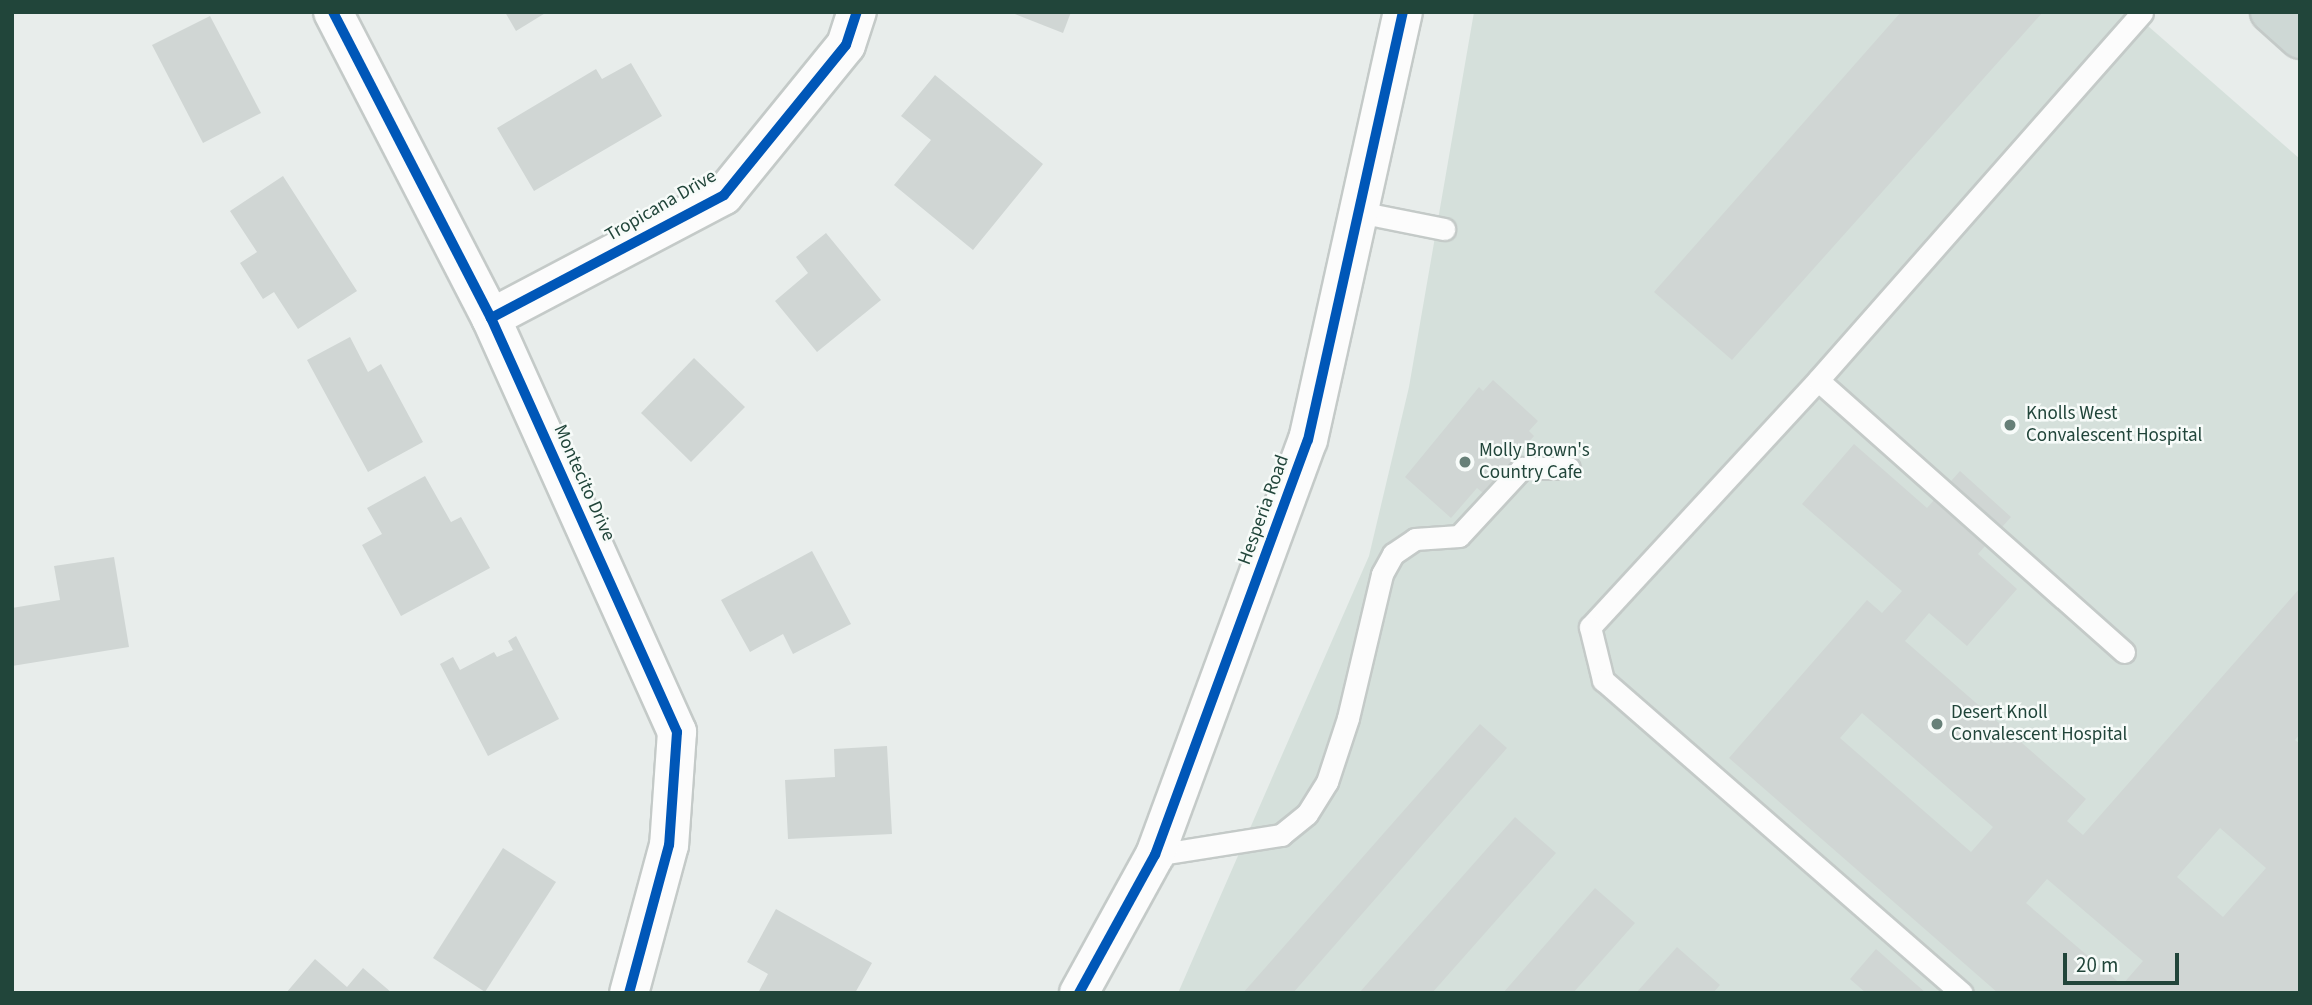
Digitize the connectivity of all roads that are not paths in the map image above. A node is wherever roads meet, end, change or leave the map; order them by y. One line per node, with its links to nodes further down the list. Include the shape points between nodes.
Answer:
1 (333, 12): 9 (street, Montecito Drive)
2 (857, 12): 9 (street, Tropicana Drive, via 846,45 724,195)
3 (1403, 12): 7 (street, Hesperia Road)
4 (2142, 12): 10 (lane)
5 (2270, 12): 6 (main road)
6 (2300, 38)
7 (1359, 212): 8 (lane); 13 (street, Hesperia Road, via 1308,440)
8 (1444, 229)
9 (491, 317): 14 (street, Montecito Drive, via 677,732 669,845)
10 (1818, 380): 12 (lane); 16 (lane, via 1590,627 1603,680)
11 (1569, 468): 13 (lane, via 1522,468 1459,536 1415,539 1399,547 1382,574 1348,718 1327,782 1307,814 1281,835)
12 (2124, 652)
13 (1155, 855): 15 (street, Hesperia Road)
14 (629, 993)
15 (1079, 993)
16 (1962, 993)

